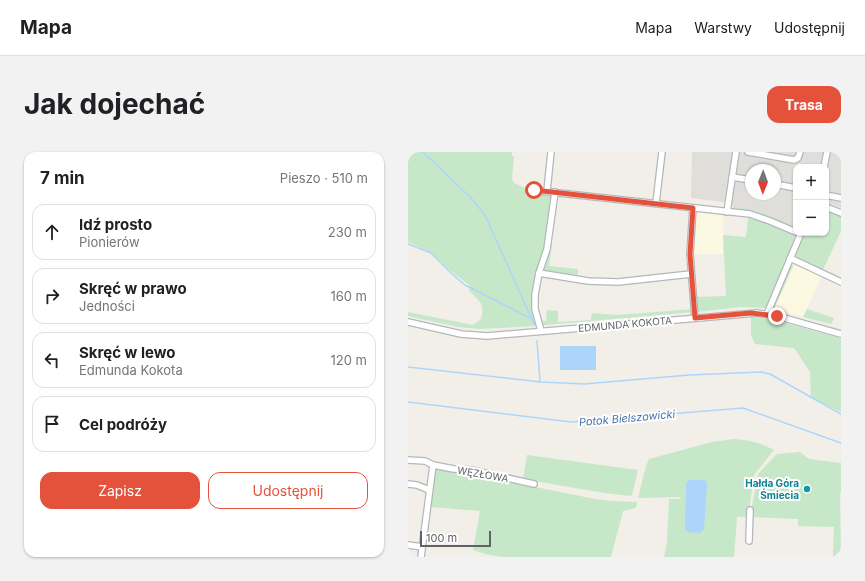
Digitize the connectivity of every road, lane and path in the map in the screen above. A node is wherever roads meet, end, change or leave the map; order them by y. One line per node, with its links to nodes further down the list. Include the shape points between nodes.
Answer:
1 (551, 152): 13 (street)
2 (662, 152): 17 (street)
3 (736, 152): 8 (street)
4 (748, 152): 5 (street, via 794,160)
5 (800, 152)
6 (827, 152): 7 (street)
7 (825, 164)
8 (732, 177): 9 (street); 20 (street)
9 (745, 179)
10 (781, 185): 11 (street)
11 (793, 187)
12 (532, 190): 13 (street)
13 (547, 191): 14 (street)
14 (555, 192): 17 (street); 25 (street, via 547,249)
15 (829, 196): 16 (street)
16 (841, 198)
17 (656, 203): 18 (street)
18 (693, 208): 20 (street); 26 (street)
19 (829, 208): 21 (street)
20 (727, 212): 22 (street, via 750,214)
21 (841, 213)
22 (793, 231)
23 (798, 236): 24 (street)
24 (790, 258): 27 (street); 28 (street)
25 (539, 274): 26 (street, via 588,281 618,282); 31 (street, via 535,310)
26 (691, 274): 29 (street)
27 (841, 282)
28 (767, 314): 29 (street, EDMUNDA KOKOTA); 32 (street, EDMUNDA KOKOTA)
29 (695, 318): 31 (street, EDMUNDA KOKOTA)
30 (408, 322): 31 (street, EDMUNDA KOKOTA, via 446,333 486,336)
31 (541, 331)
32 (841, 334)
33 (408, 460): 34 (street, WĘZŁOWA)
34 (433, 465): 36 (street, WĘZŁOWA, via 471,470); 37 (street)
35 (408, 484): 37 (street)
36 (534, 484)
37 (429, 490): 41 (street)
38 (750, 510): 39 (street)
39 (749, 541)
40 (408, 545): 41 (street)
41 (422, 546): 42 (street)
42 (421, 557)

